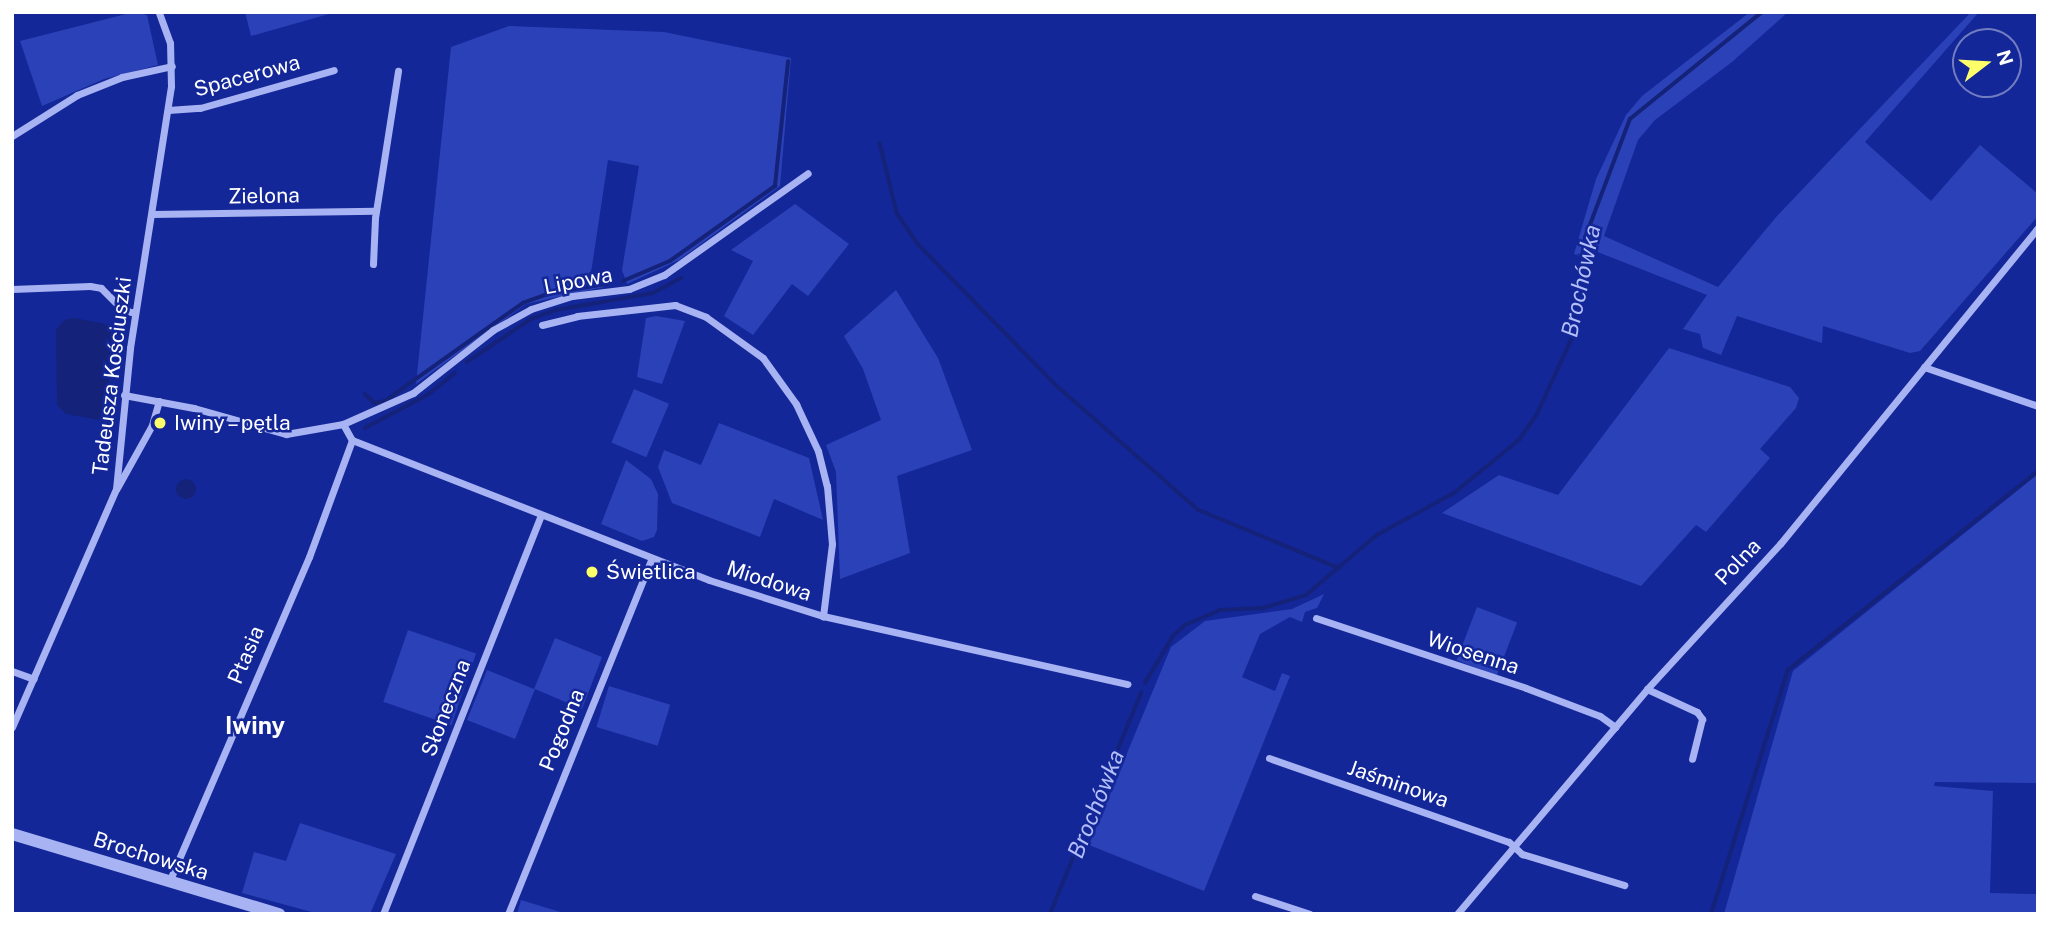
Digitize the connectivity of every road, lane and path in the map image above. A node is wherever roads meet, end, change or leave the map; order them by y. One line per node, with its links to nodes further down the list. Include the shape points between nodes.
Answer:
1 (159, 12): 2 (street, Tadeusza Kościuszki)
2 (172, 66): 5 (street, Tadeusza Kościuszki); 6 (street, via 122,77 77,95)
3 (334, 69): 5 (street, Spacerowa, via 200,108)
4 (398, 71): 8 (street)
5 (168, 110): 9 (street, Tadeusza Kościuszki)
6 (12, 136)
7 (808, 173): 19 (street, Lipowa, via 683,264 643,285 572,296 523,313 493,330 414,393)
8 (376, 211): 9 (street, Zielona); 11 (street)
9 (152, 214): 13 (street, Tadeusza Kościuszki)
10 (2038, 228): 15 (street, Polna)
11 (373, 264)
12 (12, 289): 13 (street, via 89,285 101,288 123,310)
13 (135, 313): 16 (street, Tadeusza Kościuszki)
14 (542, 326): 24 (street, via 577,316 675,305 706,317 763,358 796,404 818,451 827,486 832,544)
15 (1924, 368): 18 (street); 29 (street, Polna, via 1780,544)
16 (124, 395): 17 (street); 21 (street, Tadeusza Kościuszki)
17 (159, 401): 19 (street, via 286,434); 21 (street, via 152,425)
18 (2038, 406)
19 (343, 425): 20 (street)
20 (352, 440): 22 (street, Miodowa); 36 (street, Ptasia, via 309,557)
21 (116, 489): 27 (street, Tadeusza Kościuszki)
22 (541, 515): 23 (street, Miodowa); 40 (street, Słoneczna)
23 (651, 560): 24 (street, Miodowa); 41 (street, Pogodna)
24 (822, 616): 28 (street, Miodowa)
25 (1316, 618): 31 (street, Wiosenna, via 1526,688 1600,716)
26 (12, 671): 27 (street)
27 (34, 679): 30 (street, Tadeusza Kościuszki)
28 (1128, 684)
29 (1647, 689): 31 (street, Polna); 33 (street, via 1697,712 1702,719)
30 (12, 727)
31 (1615, 727): 35 (street, Polna)
32 (1269, 758): 35 (street, Jaśminowa)
33 (1692, 759)
34 (12, 834): 36 (street, Brochowska)
35 (1514, 847): 37 (street, Jaśminowa); 43 (street, Polna)
36 (169, 881): 39 (street, Brochowska)
37 (1624, 885)
38 (1255, 896): 42 (street)
39 (279, 914)
40 (383, 914)
41 (508, 914)
42 (1310, 914)
43 (1457, 914)

